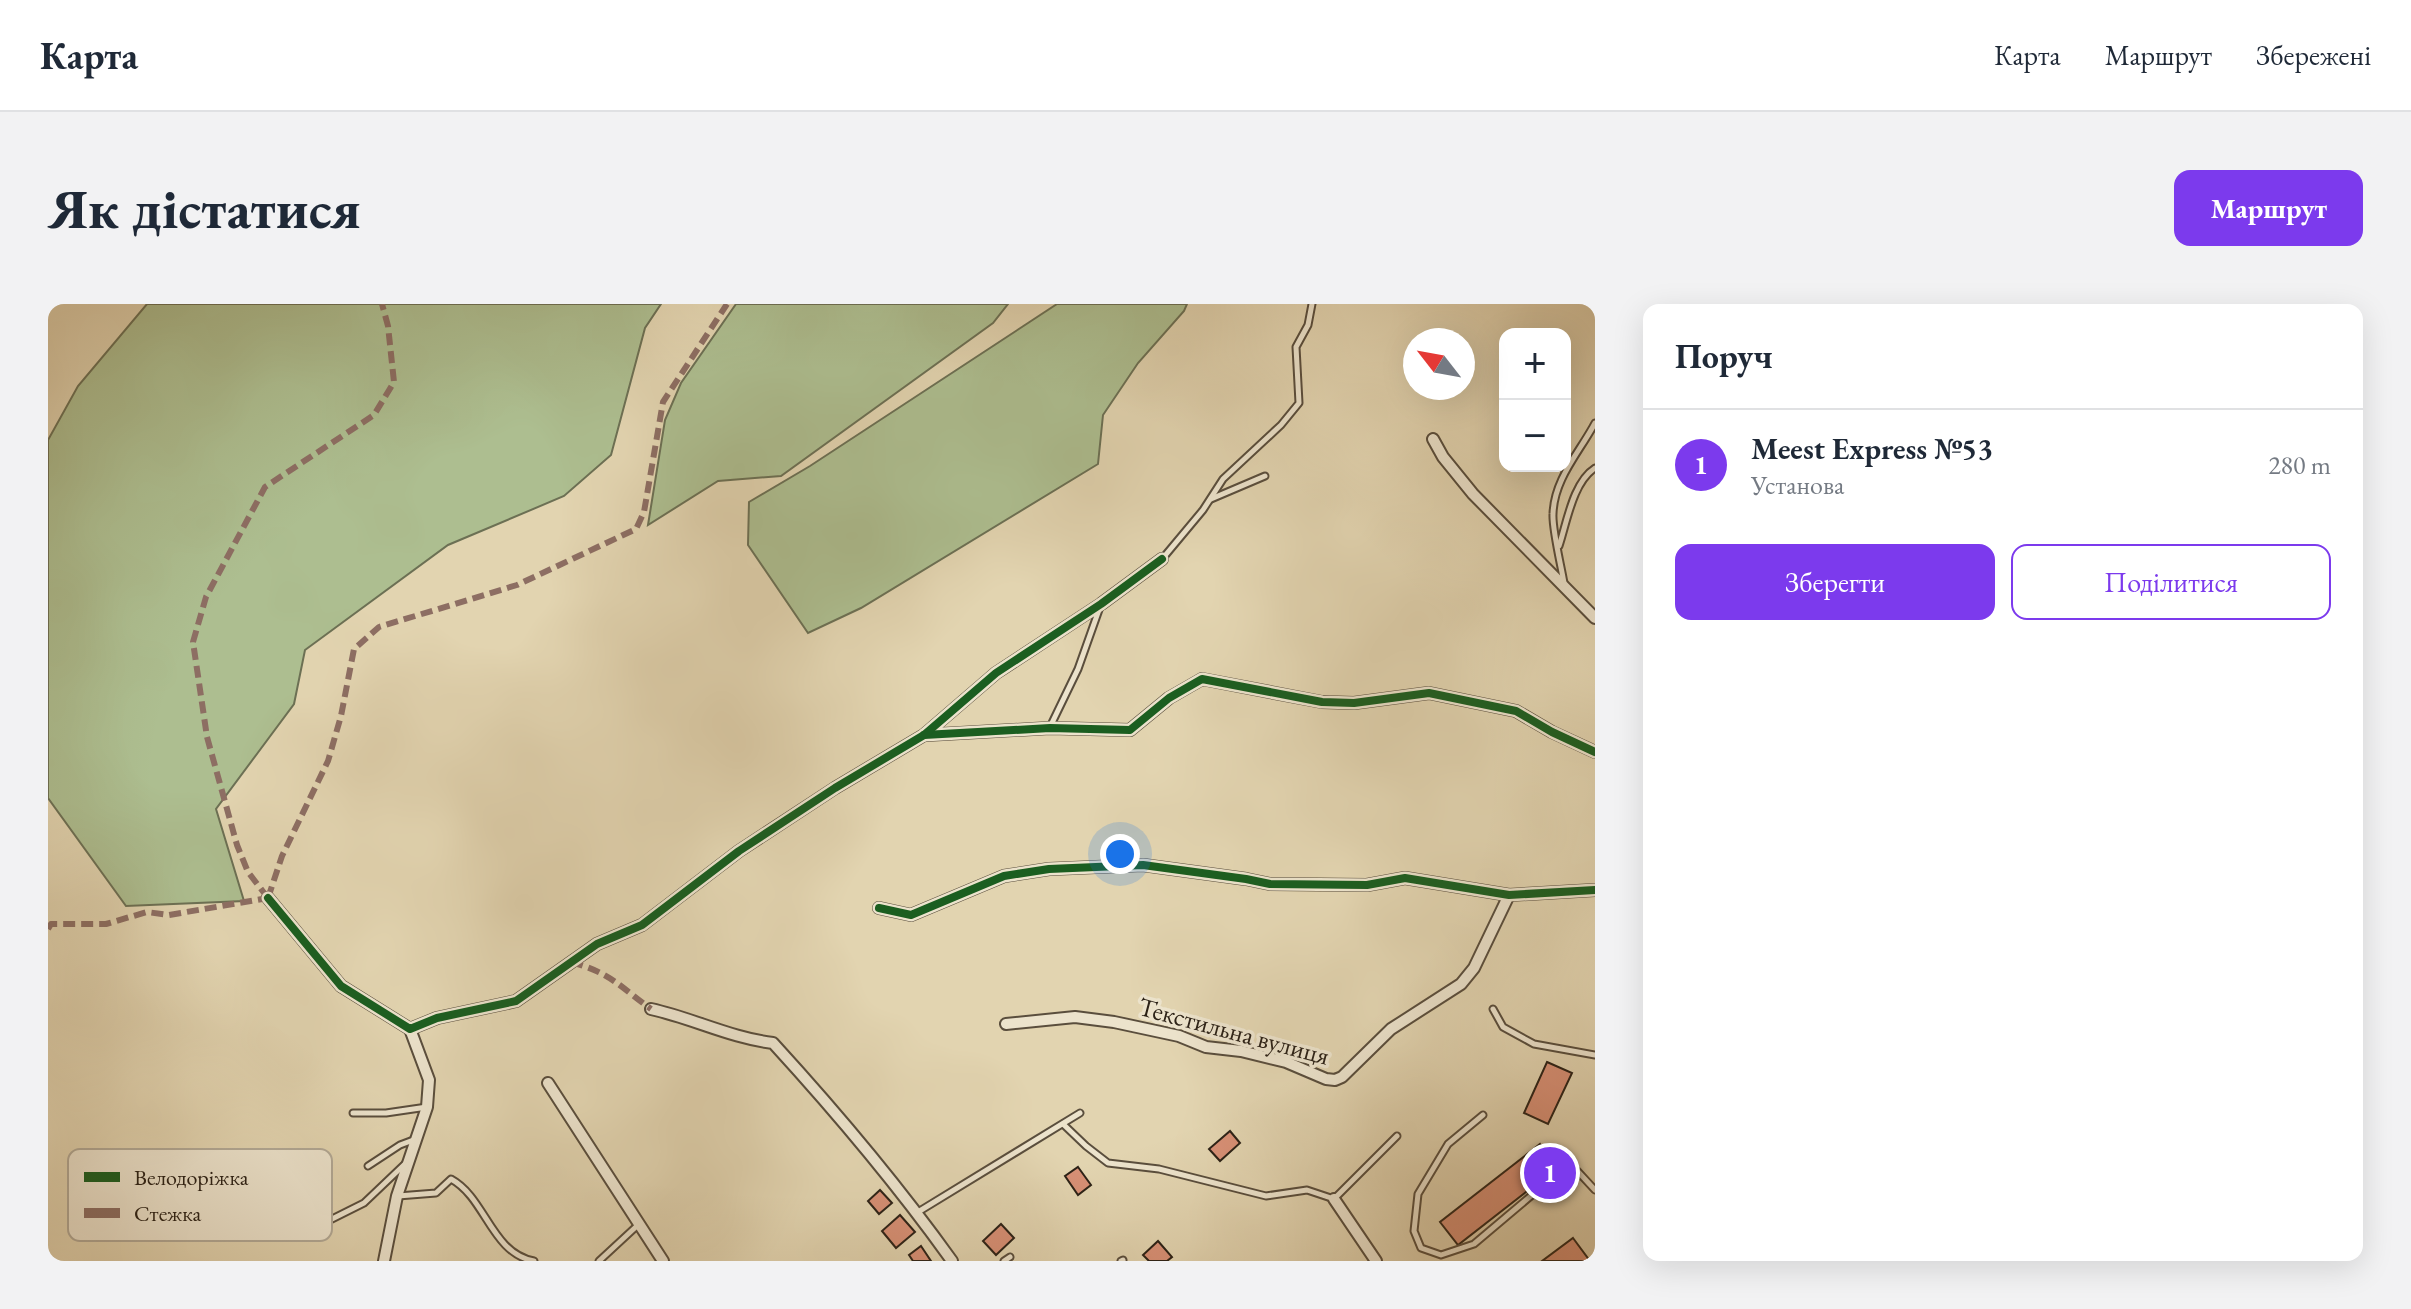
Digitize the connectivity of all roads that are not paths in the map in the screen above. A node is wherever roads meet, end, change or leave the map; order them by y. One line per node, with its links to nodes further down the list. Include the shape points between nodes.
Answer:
1 (1312, 304): 6 (lane, via 1296,347 1299,403 1223,479)
2 (1595, 423): 7 (lane, via 1559,486 1552,515)
3 (1433, 439): 9 (street, via 1473,494)
4 (1595, 468): 7 (lane, via 1580,487)
5 (1265, 476): 6 (lane)
6 (1210, 499): 8 (lane)
7 (1559, 547): 9 (lane)
8 (1162, 559): 10 (street)
9 (1565, 588): 11 (street)
10 (1101, 604): 12 (lane); 13 (street, via 996,673)
11 (1595, 618)
12 (1050, 728): 13 (street); 14 (street, via 1130,730 1202,679 1322,702 1429,693 1516,711)
13 (924, 735): 22 (street, via 751,843 642,925 597,944 516,1001)
14 (1595, 752)
15 (1595, 890): 16 (street)
16 (1509, 895): 18 (street, via 1405,878 1367,885 1270,884 1143,865 1004,876 911,915); 21 (street, Текстильна вулиця, via 1461,984 1391,1029 1335,1080 1286,1062 1114,1022 1075,1017)
17 (268, 898): 22 (street, via 341,986)
18 (879, 908)
19 (651, 1009): 37 (street, via 773,1043)
20 (1493, 1009): 23 (lane, via 1503,1027 1534,1044)
21 (1006, 1024)
22 (410, 1029): 25 (street, via 429,1080)
23 (1595, 1055)
24 (548, 1083): 39 (street)
25 (427, 1107): 26 (lane); 31 (street)
26 (353, 1113)
27 (1080, 1113): 29 (lane)
28 (1483, 1115): 34 (lane, via 1448,1144 1418,1194 1414,1231 1421,1248 1441,1255 1474,1244 1570,1163)
29 (1063, 1124): 36 (lane, via 1108,1163 1159,1169 1266,1196 1307,1190); 37 (lane)
30 (1397, 1136): 36 (lane)
31 (417, 1138): 32 (street); 33 (lane)
32 (410, 1159): 35 (street); 38 (lane, via 364,1203)
33 (368, 1166)
34 (1595, 1190)
35 (397, 1196): 40 (street); 41 (lane, via 436,1193 451,1179 463,1186 518,1258)
36 (1334, 1199): 45 (street)
37 (918, 1213): 44 (street)
38 (332, 1219)
39 (639, 1224): 42 (lane); 43 (street)
40 (384, 1261)
41 (534, 1261)
42 (599, 1261)
43 (663, 1261)
44 (952, 1261)
45 (1376, 1261)

